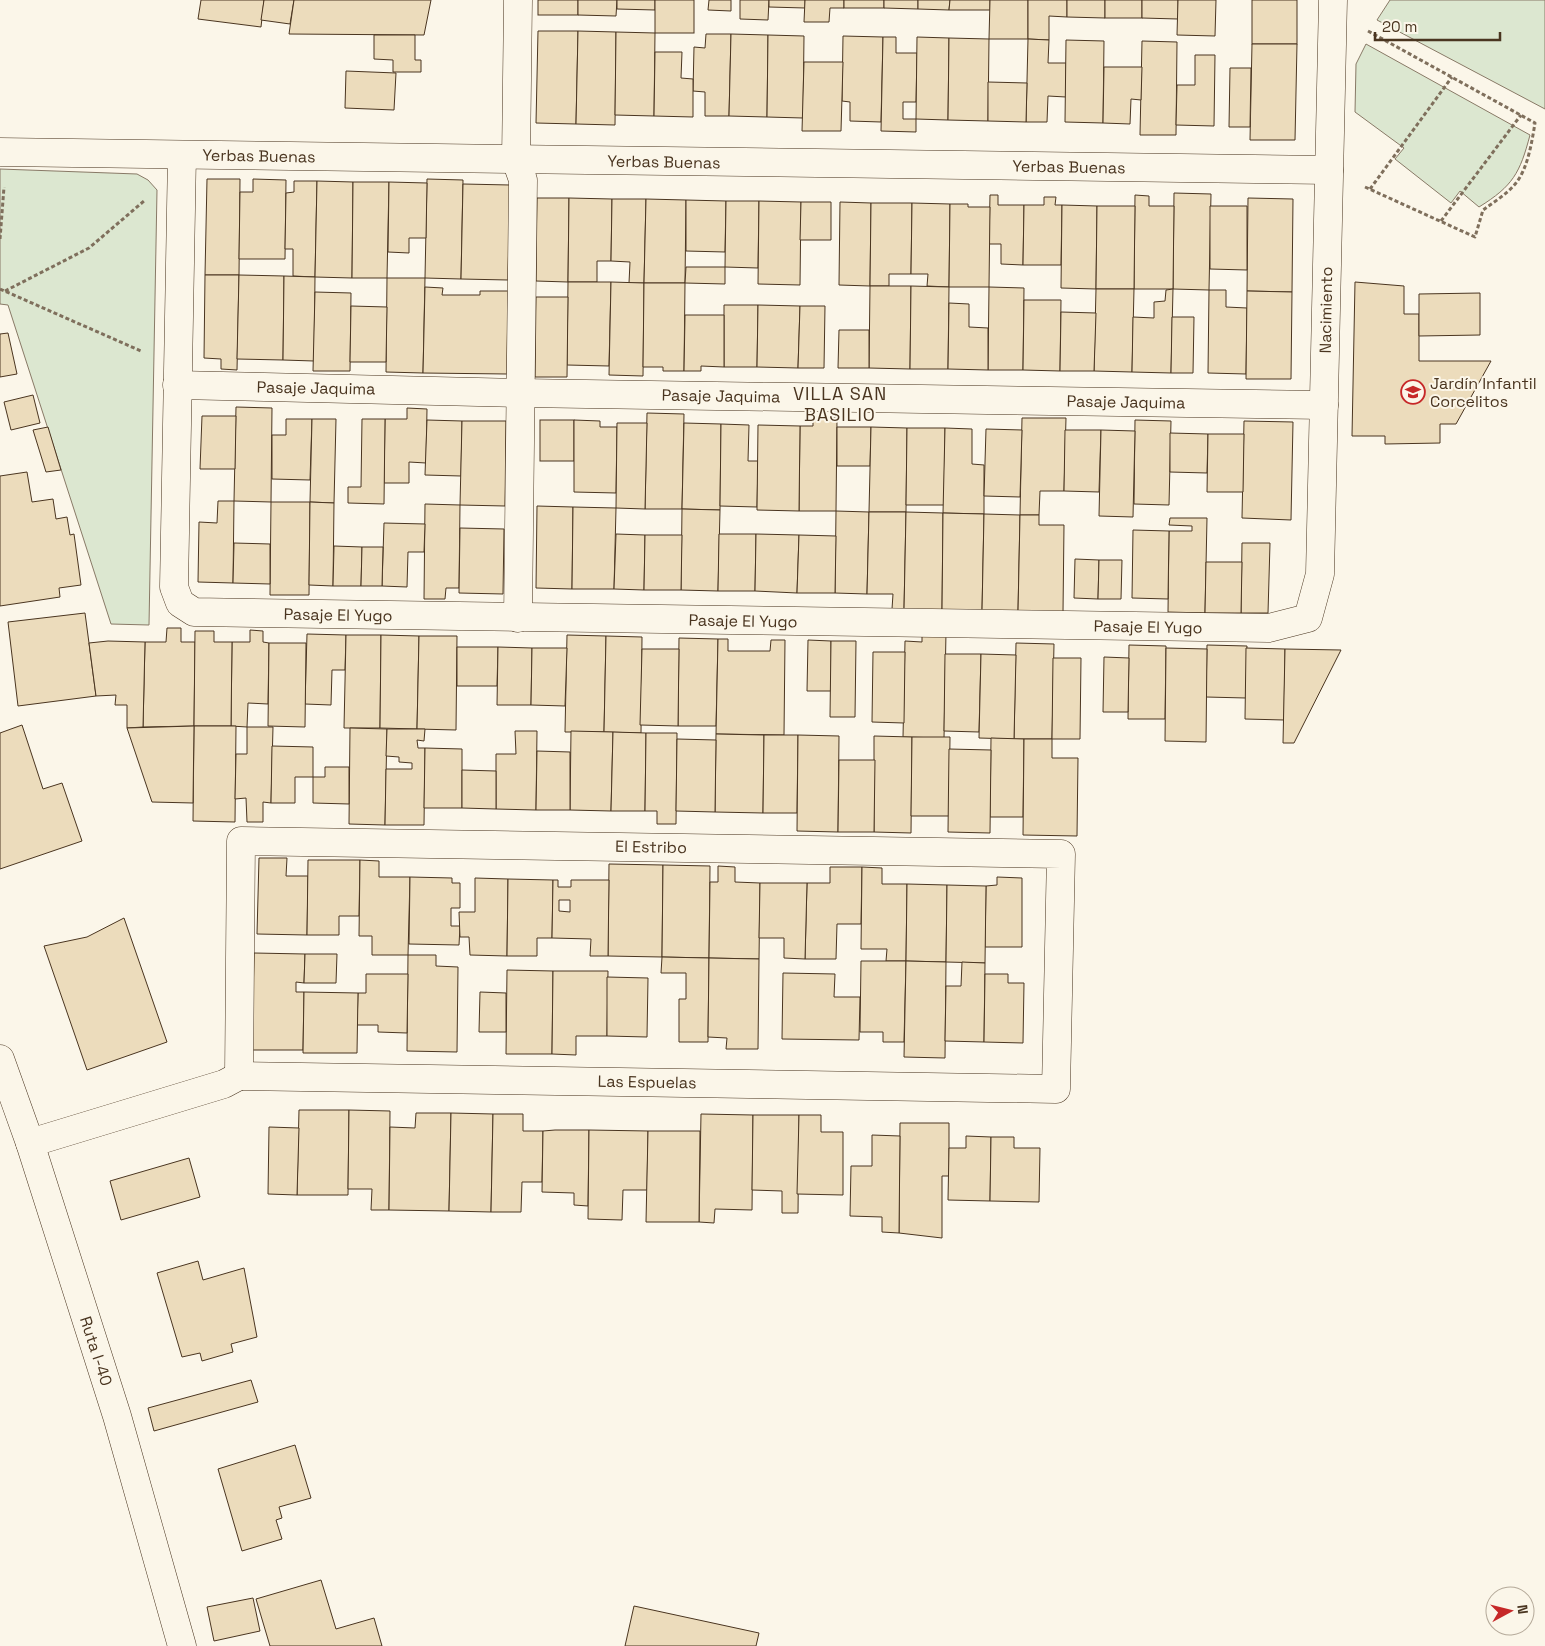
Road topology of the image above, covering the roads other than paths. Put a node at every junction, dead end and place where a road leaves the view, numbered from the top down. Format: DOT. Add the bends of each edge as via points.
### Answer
graph roads {
  1 [pos="518,0"];
  2 [pos="1332,6"];
  3 [pos="1,152"];
  4 [pos="182,155"];
  5 [pos="516,160"];
  6 [pos="1329,170"];
  7 [pos="178,385"];
  8 [pos="521,393"];
  9 [pos="1324,405"];
  10 [pos="518,618"];
  11 [pos="1308,618"];
  12 [pos="0,1059"];
  13 [pos="238,1076"];
  14 [pos="1056,1089"];
  15 [pos="30,1143"];
  16 [pos="182,1646"];
  1 -- 5 [label="street"];
  2 -- 6 [label="street, Nacimiento"];
  3 -- 4 [label="street, Yerbas Buenas"];
  4 -- 5 [label="street, Yerbas Buenas"];
  4 -- 7 [label="street"];
  5 -- 6 [label="street, Yerbas Buenas"];
  5 -- 8 [label="street" via="523,180"];
  6 -- 9 [label="street, Nacimiento"];
  7 -- 8 [label="street, Pasaje Jaquima"];
  7 -- 10 [label="street, Pasaje El Yugo" via="174,587 180,603 194,612"];
  8 -- 9 [label="street, Pasaje Jaquima"];
  8 -- 10 [label="street"];
  9 -- 11 [label="street, Nacimiento" via="1320,574"];
  10 -- 11 [label="street, Pasaje El Yugo" via="1269,628"];
  12 -- 15 [label="street, Ruta I-40"];
  13 -- 14 [label="street, Las Espuelas"];
  13 -- 14 [label="street, El Estribo" via="241,841 1061,854"];
  13 -- 15 [label="street" via="224,1084"];
  15 -- 16 [label="street, Ruta I-40" via="117,1416"];
}
